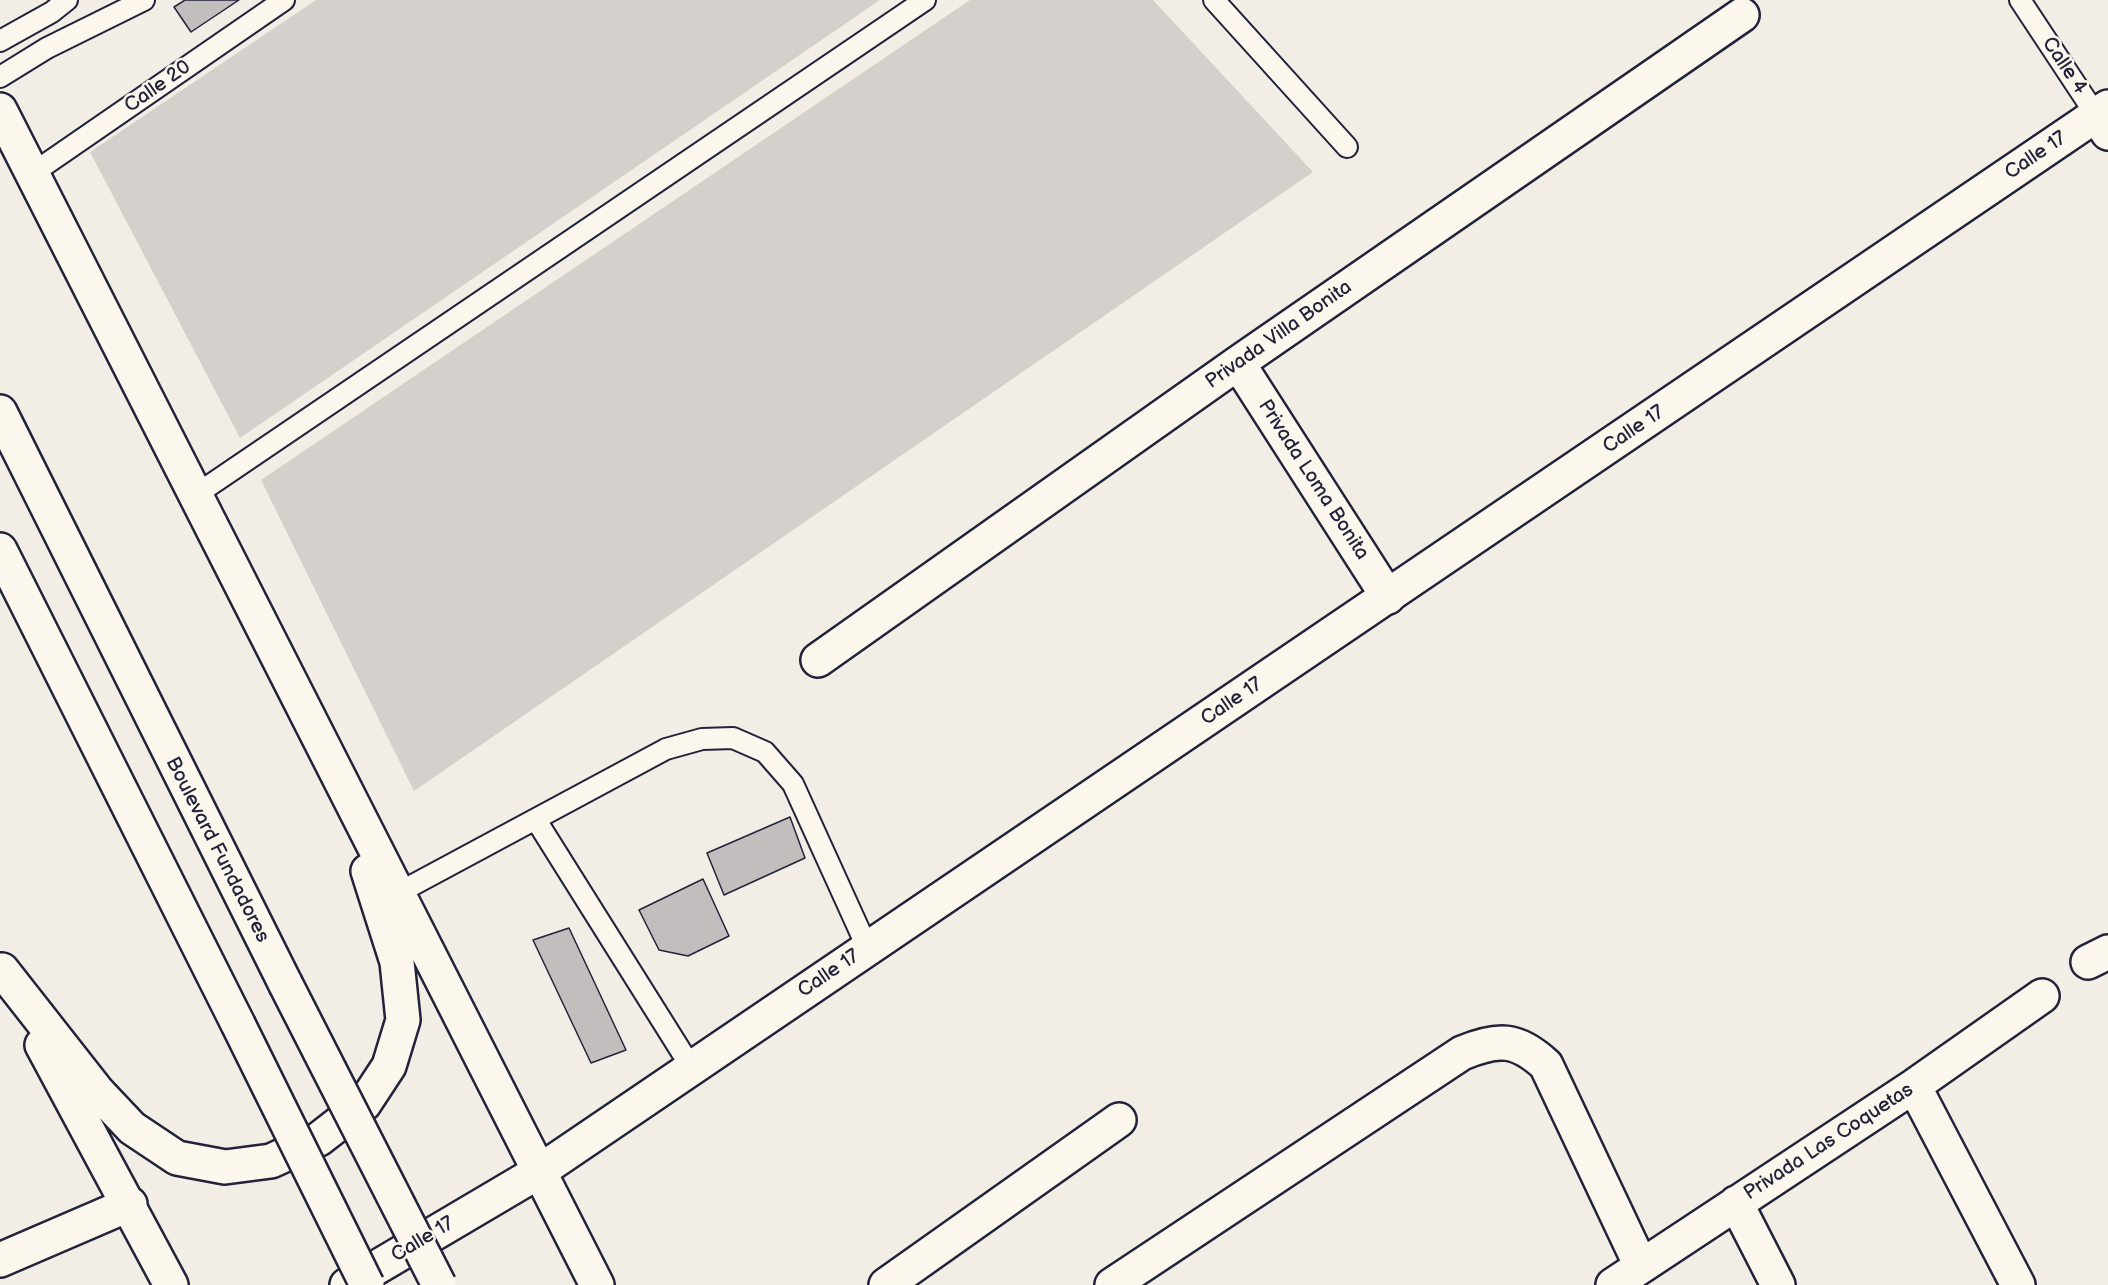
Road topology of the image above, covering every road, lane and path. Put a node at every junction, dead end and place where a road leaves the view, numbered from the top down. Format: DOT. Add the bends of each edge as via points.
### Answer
graph roads {
  1 [pos="67,0"];
  2 [pos="144,0"];
  3 [pos="284,0"];
  4 [pos="925,0"];
  5 [pos="1214,0"];
  6 [pos="2020,0"];
  7 [pos="1742,15"];
  8 [pos="0,41"];
  9 [pos="0,77"];
  10 [pos="0,110"];
  11 [pos="2104,118"];
  12 [pos="1347,147"];
  13 [pos="33,173"];
  14 [pos="1238,363"];
  15 [pos="0,412"];
  16 [pos="194,496"];
  17 [pos="0,550"];
  18 [pos="1388,597"];
  19 [pos="818,660"];
  20 [pos="326,753"];
  21 [pos="536,820"];
  22 [pos="398,893"];
  23 [pos="867,947"];
  24 [pos="1,968"];
  25 [pos="2042,996"];
  26 [pos="691,1067"];
  27 [pos="1914,1086"];
  28 [pos="1119,1120"];
  29 [pos="540,1171"];
  30 [pos="1736,1203"];
  31 [pos="130,1204"];
  32 [pos="0,1260"];
  33 [pos="1641,1266"];
  34 [pos="171,1285"];
  35 [pos="348,1285"];
  36 [pos="366,1285"];
  37 [pos="439,1285"];
  38 [pos="597,1285"];
  39 [pos="886,1285"];
  40 [pos="1112,1285"];
  41 [pos="1613,1285"];
  42 [pos="1778,1285"];
  43 [pos="2018,1285"];
  1 -- 8 [label="lane"];
  2 -- 9 [label="lane" via="47,48"];
  3 -- 13 [label="lane, Calle 20"];
  4 -- 16 [label="lane"];
  5 -- 12 [label="lane"];
  6 -- 11 [label="lane, Calle 4"];
  7 -- 14 [label="main road, Privada Villa Bonita"];
  10 -- 13 [label="main road"];
  11 -- 18 [label="main road, Calle 17"];
  13 -- 16 [label="main road"];
  14 -- 18 [label="main road, Privada Loma Bonita"];
  14 -- 19 [label="main road, Privada Villa Bonita"];
  15 -- 37 [label="main road, Boulevard Fundadores, bridge"];
  16 -- 20 [label="main road"];
  17 -- 36 [label="main road, bridge"];
  18 -- 23 [label="main road, Calle 17"];
  20 -- 22 [label="main road"];
  20 -- 24 [label="main road" via="397,962 403,1020 389,1066 364,1104 319,1139 271,1161 225,1167 177,1158 132,1128 97,1091"];
  21 -- 22 [label="lane"];
  21 -- 23 [label="lane" via="666,749 702,739 733,738 765,752 793,784"];
  21 -- 26 [label="lane"];
  22 -- 29 [label="main road"];
  23 -- 26 [label="main road, Calle 17"];
  24 -- 31 [label="main road"];
  25 -- 27 [label="main road, Privada Las Coquetas"];
  26 -- 29 [label="main road, Calle 17"];
  27 -- 30 [label="main road, Privada Las Coquetas"];
  27 -- 43 [label="main road"];
  28 -- 39 [label="main road"];
  29 -- 35 [label="main road, Calle 17"];
  29 -- 38 [label="main road"];
  30 -- 33 [label="main road, Privada Las Coquetas"];
  30 -- 42 [label="main road"];
  31 -- 32 [label="main road"];
  31 -- 34 [label="main road"];
  33 -- 40 [label="main road" via="1546,1065 1528,1049 1486,1043 1462,1053"];
  33 -- 41 [label="main road, Privada Las Coquetas"];
}
